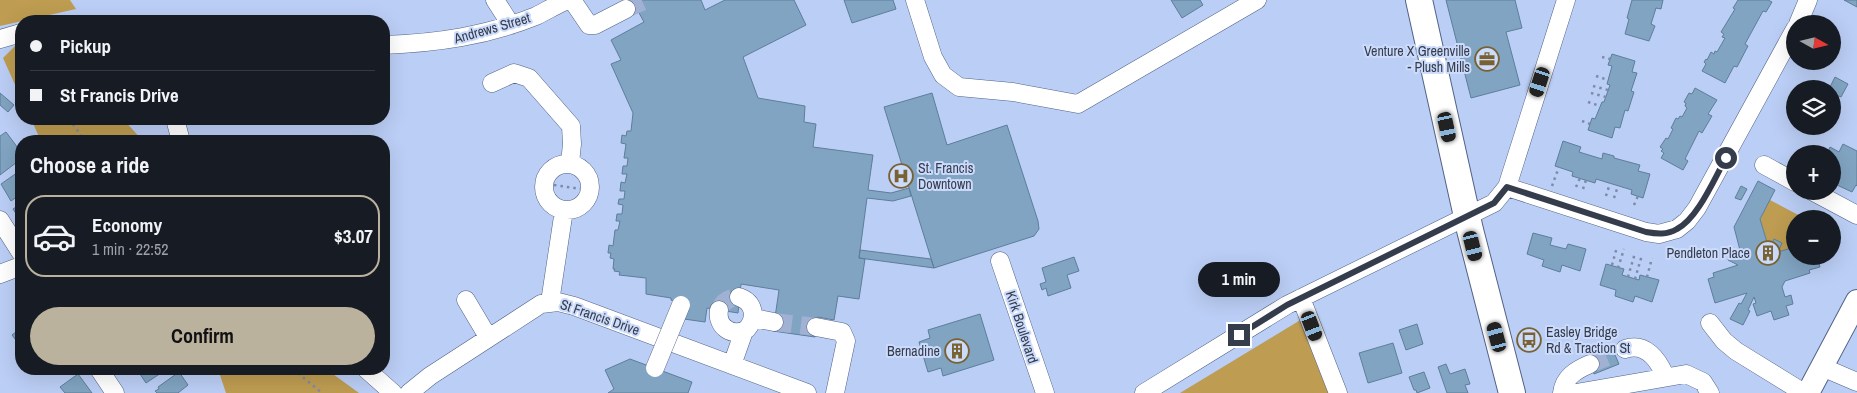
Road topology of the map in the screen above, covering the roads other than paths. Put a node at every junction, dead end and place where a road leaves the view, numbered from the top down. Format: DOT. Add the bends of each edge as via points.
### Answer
graph roads {
  1 [pos="495,0"];
  2 [pos="567,0"];
  3 [pos="572,0"];
  4 [pos="915,0"];
  5 [pos="1258,0"];
  6 [pos="1419,0"];
  7 [pos="1566,0"];
  8 [pos="1808,0"];
  9 [pos="626,9"];
  10 [pos="1802,15"];
  11 [pos="511,25"];
  12 [pos="15,35"];
  13 [pos="0,39"];
  14 [pos="390,45"];
  15 [pos="1786,46"];
  16 [pos="492,83"];
  17 [pos="570,163"];
  18 [pos="1764,165"];
  19 [pos="1786,177"];
  20 [pos="1507,187"];
  21 [pos="1828,200"];
  22 [pos="564,210"];
  23 [pos="1467,215"];
  24 [pos="1857,216"];
  25 [pos="0,220"];
  26 [pos="15,244"];
  27 [pos="1000,261"];
  28 [pos="15,268"];
  29 [pos="0,274"];
  30 [pos="739,298"];
  31 [pos="1301,298"];
  32 [pos="466,300"];
  33 [pos="550,302"];
  34 [pos="681,305"];
  35 [pos="719,310"];
  36 [pos="1854,315"];
  37 [pos="774,322"];
  38 [pos="1710,324"];
  39 [pos="748,325"];
  40 [pos="816,327"];
  41 [pos="488,337"];
  42 [pos="1620,352"];
  43 [pos="1590,364"];
  44 [pos="732,365"];
  45 [pos="1822,367"];
  46 [pos="655,368"];
  47 [pos="103,375"];
  48 [pos="373,375"];
  49 [pos="1665,376"];
  50 [pos="1857,382"];
  51 [pos="1597,392"];
  52 [pos="115,393"];
  53 [pos="393,393"];
  54 [pos="409,393"];
  55 [pos="807,393"];
  56 [pos="835,393"];
  57 [pos="1045,393"];
  58 [pos="1144,393"];
  59 [pos="1338,393"];
  60 [pos="1512,393"];
  61 [pos="1562,393"];
  62 [pos="1576,393"];
  63 [pos="1710,393"];
  64 [pos="1804,393"];
  65 [pos="1808,393"];
  1 -- 11 [label="street"];
  2 -- 11 [label="street, Andrews Street"];
  3 -- 9 [label="street" via="589,25"];
  4 -- 5 [label="street" via="933,58 943,75 959,87 1013,92 1078,104"];
  6 -- 23 [label="highway"];
  7 -- 20 [label="street"];
  8 -- 10 [label="street"];
  11 -- 14 [label="street, Andrews Street" via="450,40"];
  12 -- 13 [label="street"];
  15 -- 20 [label="street" via="1707,192 1687,222 1677,229 1658,234 1646,232"];
  16 -- 17 [label="street" via="514,73 529,78 571,126"];
  17 -- 22 [label="street" via="584,171 590,190 579,206"];
  17 -- 22 [label="street" via="556,166 544,183 548,200"];
  18 -- 19 [label="street"];
  20 -- 23 [label="street" via="1494,203"];
  21 -- 24 [label="street"];
  22 -- 33 [label="street"];
  23 -- 31 [label="street"];
  23 -- 60 [label="highway"];
  25 -- 26 [label="street"];
  27 -- 57 [label="street, Kirk Boulevard"];
  28 -- 29 [label="street"];
  30 -- 39 [label="street" via="749,303 754,312"];
  31 -- 58 [label="street"];
  31 -- 59 [label="street"];
  32 -- 41 [label="street"];
  33 -- 41 [label="street, St Francis Drive"];
  33 -- 44 [label="street, St Francis Drive" via="574,306"];
  34 -- 46 [label="street, bridge"];
  35 -- 39 [label="street" via="718,318 725,329 736,333"];
  36 -- 45 [label="main road"];
  37 -- 39 [label="street"];
  38 -- 64 [label="street" via="1736,351"];
  39 -- 44 [label="street"];
  40 -- 56 [label="street" via="842,332 846,341"];
  41 -- 54 [label="street, St Francis Drive"];
  42 -- 49 [label="street" via="1632,347 1646,350 1661,366"];
  43 -- 61 [label="street" via="1570,375"];
  44 -- 55 [label="street, St Francis Drive"];
  45 -- 50 [label="street"];
  45 -- 65 [label="main road"];
  47 -- 52 [label="street"];
  48 -- 53 [label="street"];
  49 -- 51 [label="street"];
  49 -- 63 [label="street" via="1686,374 1703,382"];
  51 -- 62 [label="street"];
}
